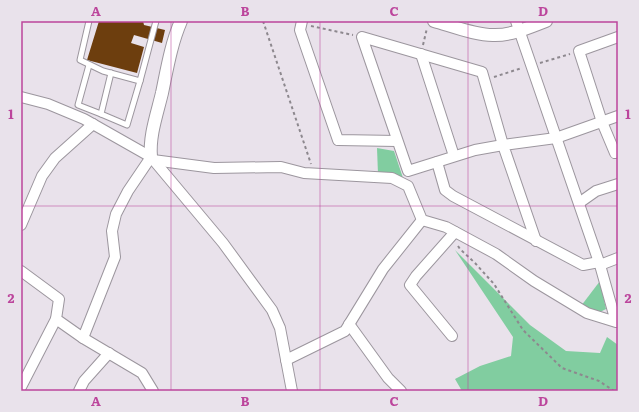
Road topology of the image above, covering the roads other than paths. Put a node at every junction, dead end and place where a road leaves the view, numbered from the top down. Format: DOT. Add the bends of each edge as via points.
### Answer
graph roads {
  1 [pos="89,21"];
  2 [pos="156,21"];
  3 [pos="181,21"];
  4 [pos="546,21"];
  5 [pos="302,23"];
  6 [pos="431,24"];
  7 [pos="518,26"];
  8 [pos="618,37"];
  9 [pos="421,54"];
  10 [pos="90,65"];
  11 [pos="112,73"];
  12 [pos="140,80"];
  13 [pos="21,97"];
  14 [pos="101,114"];
  15 [pos="618,116"];
  16 [pos="602,122"];
  17 [pos="93,124"];
  18 [pos="556,138"];
  19 [pos="397,140"];
  20 [pos="503,145"];
  21 [pos="618,152"];
  22 [pos="454,156"];
  23 [pos="152,159"];
  24 [pos="437,162"];
  25 [pos="618,184"];
  26 [pos="578,203"];
  27 [pos="422,220"];
  28 [pos="21,221"];
  29 [pos="454,233"];
  30 [pos="536,240"];
  31 [pos="618,258"];
  32 [pos="599,263"];
  33 [pos="21,271"];
  34 [pos="56,319"];
  35 [pos="617,322"];
  36 [pos="349,324"];
  37 [pos="452,336"];
  38 [pos="83,338"];
  39 [pos="109,353"];
  40 [pos="286,360"];
  41 [pos="21,387"];
  42 [pos="79,391"];
  43 [pos="153,391"];
  44 [pos="292,391"];
  45 [pos="401,391"];
  1 -- 10 [label="lane" via="80,60"];
  2 -- 12 [label="lane"];
  3 -- 23 [label="street" via="170,53 150,147"];
  4 -- 7 [label="street"];
  5 -- 19 [label="street" via="300,30 338,140"];
  6 -- 7 [label="street" via="494,35"];
  7 -- 18 [label="street"];
  8 -- 16 [label="street" via="579,51"];
  9 -- 19 [label="street" via="362,37"];
  9 -- 20 [label="street" via="482,72"];
  9 -- 22 [label="street"];
  10 -- 11 [label="lane"];
  10 -- 14 [label="lane" via="78,105"];
  11 -- 12 [label="lane"];
  11 -- 14 [label="lane"];
  12 -- 14 [label="lane" via="127,125"];
  13 -- 17 [label="street" via="48,104"];
  15 -- 16 [label="street"];
  16 -- 18 [label="street"];
  16 -- 21 [label="street" via="615,153"];
  17 -- 23 [label="street"];
  17 -- 28 [label="street" via="55,158 42,176"];
  18 -- 20 [label="street"];
  18 -- 26 [label="street"];
  19 -- 24 [label="street" via="408,171"];
  20 -- 22 [label="street"];
  20 -- 30 [label="street"];
  22 -- 24 [label="street"];
  23 -- 27 [label="street" via="214,168 281,167 304,173 392,178 408,186"];
  23 -- 38 [label="street" via="128,191 116,214 112,231 115,257"];
  23 -- 40 [label="street" via="223,243 272,310 280,328"];
  24 -- 30 [label="street" via="445,190"];
  25 -- 26 [label="street" via="596,191"];
  26 -- 32 [label="street"];
  27 -- 29 [label="street" via="446,227"];
  27 -- 36 [label="street" via="383,269"];
  29 -- 35 [label="street" via="496,254 587,313"];
  29 -- 37 [label="street" via="410,285"];
  30 -- 32 [label="street" via="583,266"];
  31 -- 32 [label="street"];
  32 -- 35 [label="street"];
  33 -- 34 [label="street" via="60,299"];
  34 -- 38 [label="street"];
  34 -- 41 [label="street"];
  36 -- 40 [label="street" via="345,331"];
  36 -- 45 [label="street" via="388,378"];
  38 -- 39 [label="street"];
  39 -- 42 [label="street" via="84,381"];
  39 -- 43 [label="street" via="142,374"];
  40 -- 44 [label="street"];
}
